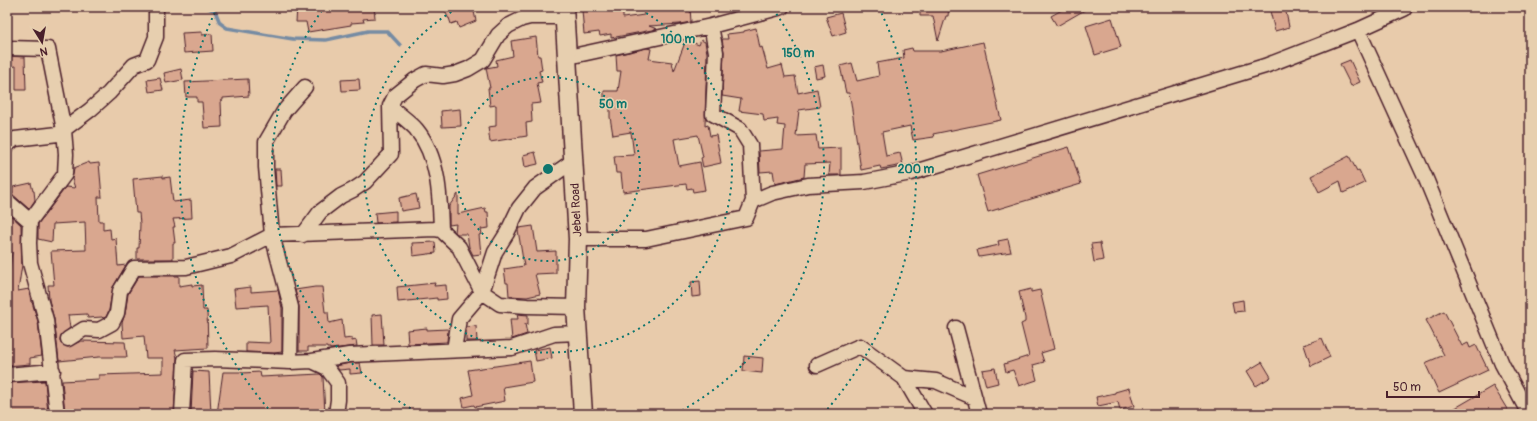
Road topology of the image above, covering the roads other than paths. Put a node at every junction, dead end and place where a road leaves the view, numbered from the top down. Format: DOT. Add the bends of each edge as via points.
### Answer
graph roads {
  1 [pos="156,7"];
  2 [pos="782,7"];
  3 [pos="1404,7"];
  4 [pos="565,12"];
  5 [pos="742,12"];
  6 [pos="710,26"];
  7 [pos="1358,30"];
  8 [pos="7,48"];
  9 [pos="568,57"];
  10 [pos="305,87"];
  11 [pos="390,106"];
  12 [pos="64,130"];
  13 [pos="7,145"];
  14 [pos="573,161"];
  15 [pos="7,201"];
  16 [pos="753,201"];
  17 [pos="30,221"];
  18 [pos="441,230"];
  19 [pos="272,235"];
  20 [pos="303,235"];
  21 [pos="578,239"];
  22 [pos="482,292"];
  23 [pos="576,307"];
  24 [pos="956,328"];
  25 [pos="578,333"];
  26 [pos="68,339"];
  27 [pos="454,350"];
  28 [pos="312,361"];
  29 [pos="290,362"];
  30 [pos="817,365"];
  31 [pos="53,371"];
  32 [pos="7,375"];
  33 [pos="904,378"];
  34 [pos="975,398"];
  35 [pos="57,414"];
  36 [pos="182,414"];
  37 [pos="336,414"];
  38 [pos="583,414"];
  39 [pos="925,414"];
  40 [pos="979,414"];
  41 [pos="1529,414"];
  1 -- 12 [label="street" via="156,37 147,60 134,65 109,93"];
  2 -- 5 [label="street"];
  3 -- 7 [label="street"];
  4 -- 9 [label="main road, Jebel Road"];
  4 -- 11 [label="street" via="530,17 508,26 498,35 483,60 455,74 422,75 395,96"];
  5 -- 6 [label="street"];
  6 -- 9 [label="street"];
  6 -- 16 [label="street" via="716,52 713,114 740,129 750,145"];
  7 -- 16 [label="street" via="1265,66 911,173 864,182 808,185 772,193"];
  7 -- 41 [label="street" via="1426,179 1483,322"];
  8 -- 12 [label="street" via="48,48"];
  9 -- 14 [label="main road, Jebel Road"];
  10 -- 19 [label="street" via="284,111 266,142"];
  11 -- 18 [label="street" via="415,128 437,173"];
  11 -- 20 [label="street" via="391,154 365,182 320,212"];
  12 -- 13 [label="street" via="58,134 15,139"];
  12 -- 17 [label="street" via="66,174"];
  14 -- 21 [label="main road, Jebel Road"];
  14 -- 22 [label="street" via="535,188 519,208 495,252"];
  15 -- 17 [label="street"];
  16 -- 21 [label="street" via="746,218 696,229 646,239"];
  17 -- 31 [label="street" via="30,263 46,320"];
  18 -- 20 [label="street"];
  18 -- 22 [label="street" via="459,247"];
  19 -- 20 [label="street"];
  19 -- 26 [label="street" via="231,256 186,267 134,268 120,291 117,313 112,323 99,330 84,329"];
  19 -- 29 [label="street" via="291,307"];
  21 -- 23 [label="main road, Jebel Road"];
  22 -- 23 [label="street" via="500,304"];
  22 -- 27 [label="street" via="459,319"];
  23 -- 25 [label="main road, Jebel Road"];
  24 -- 34 [label="street"];
  25 -- 27 [label="street" via="554,334 512,348"];
  25 -- 38 [label="main road, Jebel Road"];
  27 -- 28 [label="street" via="349,355"];
  28 -- 29 [label="street"];
  28 -- 37 [label="street" via="327,368 338,383"];
  29 -- 36 [label="street" via="185,360"];
  30 -- 33 [label="street" via="860,346"];
  31 -- 32 [label="street"];
  31 -- 35 [label="street"];
  33 -- 34 [label="street" via="936,381"];
  33 -- 39 [label="street"];
  34 -- 40 [label="street"];
}
